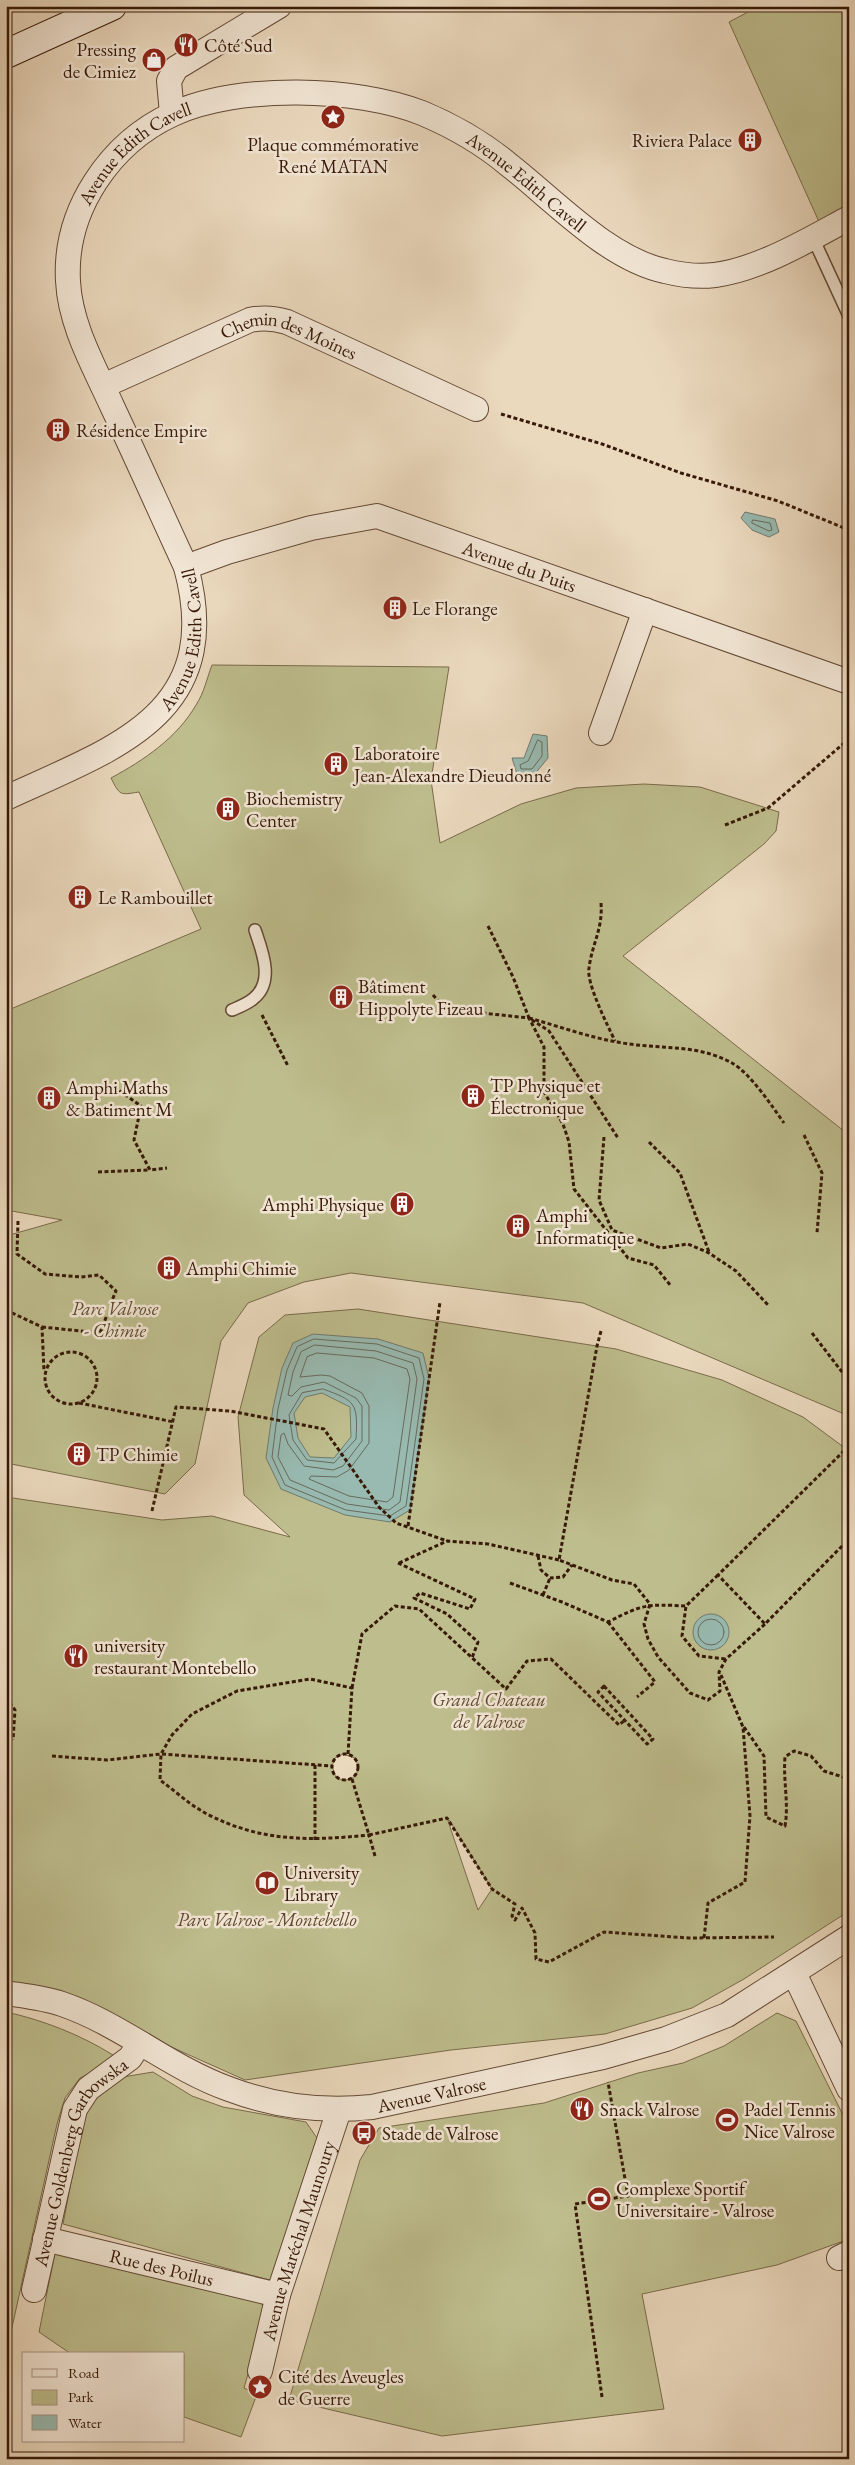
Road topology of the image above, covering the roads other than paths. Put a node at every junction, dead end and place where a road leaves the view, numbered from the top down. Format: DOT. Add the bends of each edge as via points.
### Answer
graph roads {
  1 [pos="112,6"];
  2 [pos="279,6"];
  3 [pos="6,54"];
  4 [pos="172,114"];
  5 [pos="849,218"];
  6 [pos="813,238"];
  7 [pos="849,316"];
  8 [pos="103,386"];
  9 [pos="476,409"];
  10 [pos="186,567"];
  11 [pos="646,610"];
  12 [pos="849,682"];
  13 [pos="601,733"];
  14 [pos="6,798"];
  15 [pos="255,930"];
  16 [pos="232,1010"];
  17 [pos="849,1937"];
  18 [pos="794,1973"];
  19 [pos="6,1994"];
  20 [pos="140,2043"];
  21 [pos="849,2089"];
  22 [pos="339,2110"];
  23 [pos="45,2239"];
  24 [pos="34,2290"];
  25 [pos="278,2295"];
  26 [pos="260,2371"];
  1 -- 3 [label="main road"];
  2 -- 4 [label="street" via="176,68 169,81"];
  4 -- 6 [label="street, Avenue Edith Cavell" via="225,99 278,93 348,96 404,107 444,123 486,148 590,231 647,267 665,271 716,275 742,268"];
  4 -- 8 [label="street, Avenue Edith Cavell" via="129,143 106,166 83,203 76,222 69,260 69,293 80,335"];
  5 -- 6 [label="street, Avenue Edith Cavell"];
  6 -- 7 [label="lane"];
  8 -- 9 [label="street, Chemin des Moines" via="260,317 287,322"];
  8 -- 10 [label="street, Avenue Edith Cavell"];
  10 -- 11 [label="street, Avenue du Puits" via="311,528 377,516"];
  10 -- 14 [label="street, Avenue Edith Cavell" via="194,611 192,652 180,682 164,708 141,730 116,747"];
  11 -- 12 [label="street, Avenue du Puits"];
  11 -- 13 [label="street"];
  15 -- 16 [label="lane" via="266,967 260,990 254,999"];
  17 -- 18 [label="street, Avenue Valrose"];
  18 -- 21 [label="street"];
  18 -- 22 [label="street, Avenue Valrose" via="728,2015 603,2057 372,2107"];
  19 -- 20 [label="street, Avenue Valrose" via="42,1998 64,2005"];
  20 -- 22 [label="street, Avenue Valrose" via="229,2089 290,2104"];
  20 -- 23 [label="street, Avenue Goldenberg Garbowska" via="130,2058 88,2089 75,2109"];
  22 -- 25 [label="street, Avenue Maréchal Maunoury"];
  23 -- 24 [label="street, Avenue Goldenberg Garbowska"];
  23 -- 25 [label="street, Rue des Poilus"];
  25 -- 26 [label="street, Avenue Maréchal Maunoury"];
}
